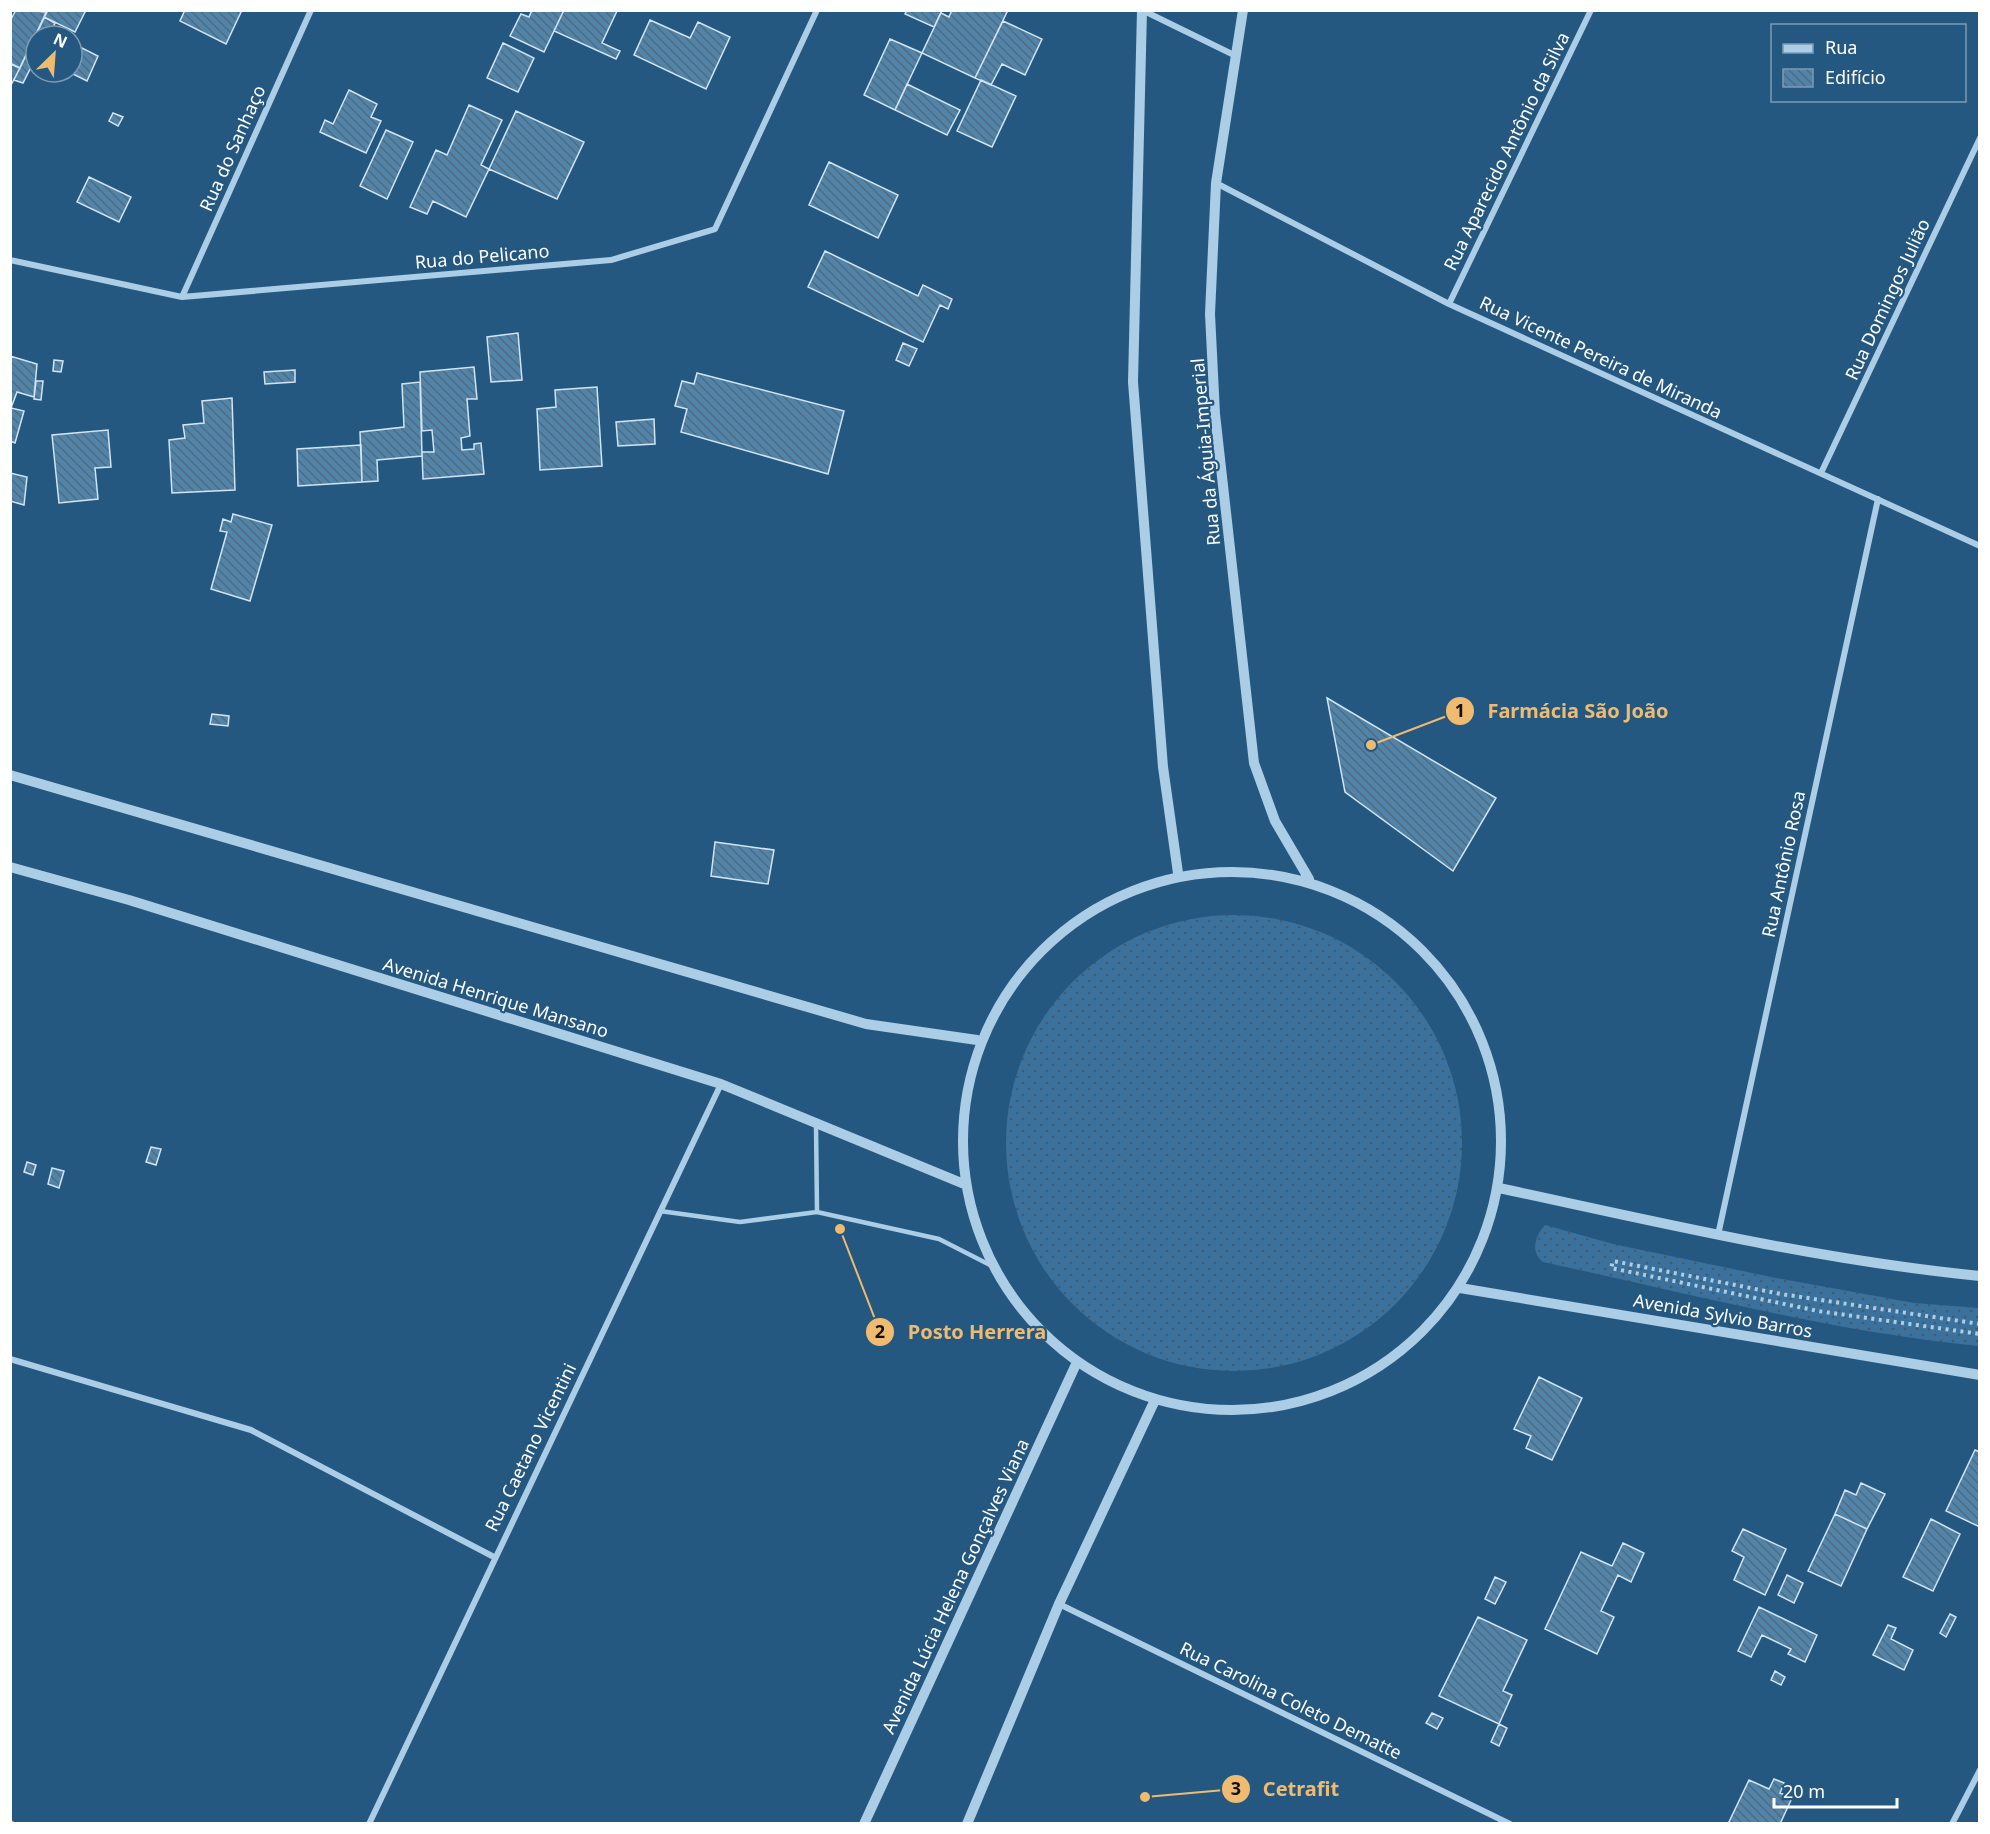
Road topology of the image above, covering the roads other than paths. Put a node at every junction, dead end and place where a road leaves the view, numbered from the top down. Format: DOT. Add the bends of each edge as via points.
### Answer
graph roads {
  1 [pos="310,10"];
  2 [pos="817,10"];
  3 [pos="1142,10"];
  4 [pos="1243,10"];
  5 [pos="1591,10"];
  6 [pos="1234,55"];
  7 [pos="1980,138"];
  8 [pos="1216,183"];
  9 [pos="10,261"];
  10 [pos="182,297"];
  11 [pos="1449,304"];
  12 [pos="1821,473"];
  13 [pos="1878,499"];
  14 [pos="1980,546"];
  15 [pos="10,775"];
  16 [pos="10,867"];
  17 [pos="1178,873"];
  18 [pos="1309,879"];
  19 [pos="977,1040"];
  20 [pos="721,1084"];
  21 [pos="816,1124"];
  22 [pos="964,1184"];
  23 [pos="1499,1188"];
  24 [pos="660,1211"];
  25 [pos="817,1212"];
  26 [pos="1718,1235"];
  27 [pos="994,1267"];
  28 [pos="1980,1276"];
  29 [pos="1460,1288"];
  30 [pos="10,1359"];
  31 [pos="1077,1362"];
  32 [pos="1980,1375"];
  33 [pos="1155,1400"];
  34 [pos="494,1557"];
  35 [pos="1059,1604"];
  36 [pos="1980,1770"];
  37 [pos="369,1824"];
  38 [pos="864,1824"];
  39 [pos="967,1824"];
  40 [pos="1510,1824"];
  41 [pos="1952,1824"];
  1 -- 10 [label="street, Rua do Sanhaço"];
  2 -- 10 [label="street, Rua do Pelicano" via="715,229 611,260"];
  3 -- 6 [label="street"];
  3 -- 17 [label="street" via="1133,382 1163,767"];
  4 -- 6 [label="street, Rua da Águia-Imperial"];
  5 -- 11 [label="street, Rua Aparecido Antônio da Silva"];
  6 -- 8 [label="street, Rua da Águia-Imperial"];
  7 -- 12 [label="street, Rua Domingos Julião"];
  8 -- 11 [label="street, Rua Vicente Pereira de Miranda"];
  8 -- 18 [label="street, Rua da Águia-Imperial" via="1209,314 1215,414 1254,763 1275,821"];
  9 -- 10 [label="street, Rua do Pelicano"];
  11 -- 12 [label="street, Rua Vicente Pereira de Miranda"];
  12 -- 13 [label="street, Rua Vicente Pereira de Miranda"];
  13 -- 14 [label="street, Rua Vicente Pereira de Miranda"];
  13 -- 26 [label="street, Rua Antônio Rosa"];
  15 -- 19 [label="street" via="866,1024"];
  16 -- 20 [label="street, Avenida Henrique Mansano" via="141,903"];
  17 -- 18 [label="street" via="1231,870"];
  17 -- 19 [label="street" via="1133,890 1083,918 1009,994"];
  18 -- 23 [label="street" via="1381,915 1440,968 1480,1034 1501,1110"];
  19 -- 22 [label="street" via="961,1117"];
  20 -- 21 [label="street, Avenida Henrique Mansano"];
  20 -- 24 [label="street, Rua Caetano Vicentini"];
  21 -- 22 [label="street, Avenida Henrique Mansano"];
  21 -- 25 [label="lane"];
  22 -- 27 [label="street" via="985,1253"];
  23 -- 26 [label="street"];
  23 -- 29 [label="street" via="1475,1260"];
  24 -- 25 [label="lane" via="740,1221"];
  24 -- 34 [label="street, Rua Caetano Vicentini"];
  25 -- 27 [label="lane" via="939,1239"];
  26 -- 28 [label="street"];
  27 -- 31 [label="street" via="1023,1314"];
  29 -- 32 [label="street, Avenida Sylvio Barros"];
  29 -- 33 [label="street" via="1424,1334 1374,1372 1305,1401 1230,1411"];
  30 -- 34 [label="street" via="251,1430"];
  31 -- 33 [label="street"];
  31 -- 38 [label="street, Avenida Lúcia Helena Gonçalves Viana"];
  33 -- 35 [label="street"];
  34 -- 37 [label="street, Rua Caetano Vicentini"];
  35 -- 39 [label="street"];
  35 -- 40 [label="street, Rua Carolina Coleto Dematte"];
  36 -- 41 [label="street"];
}
